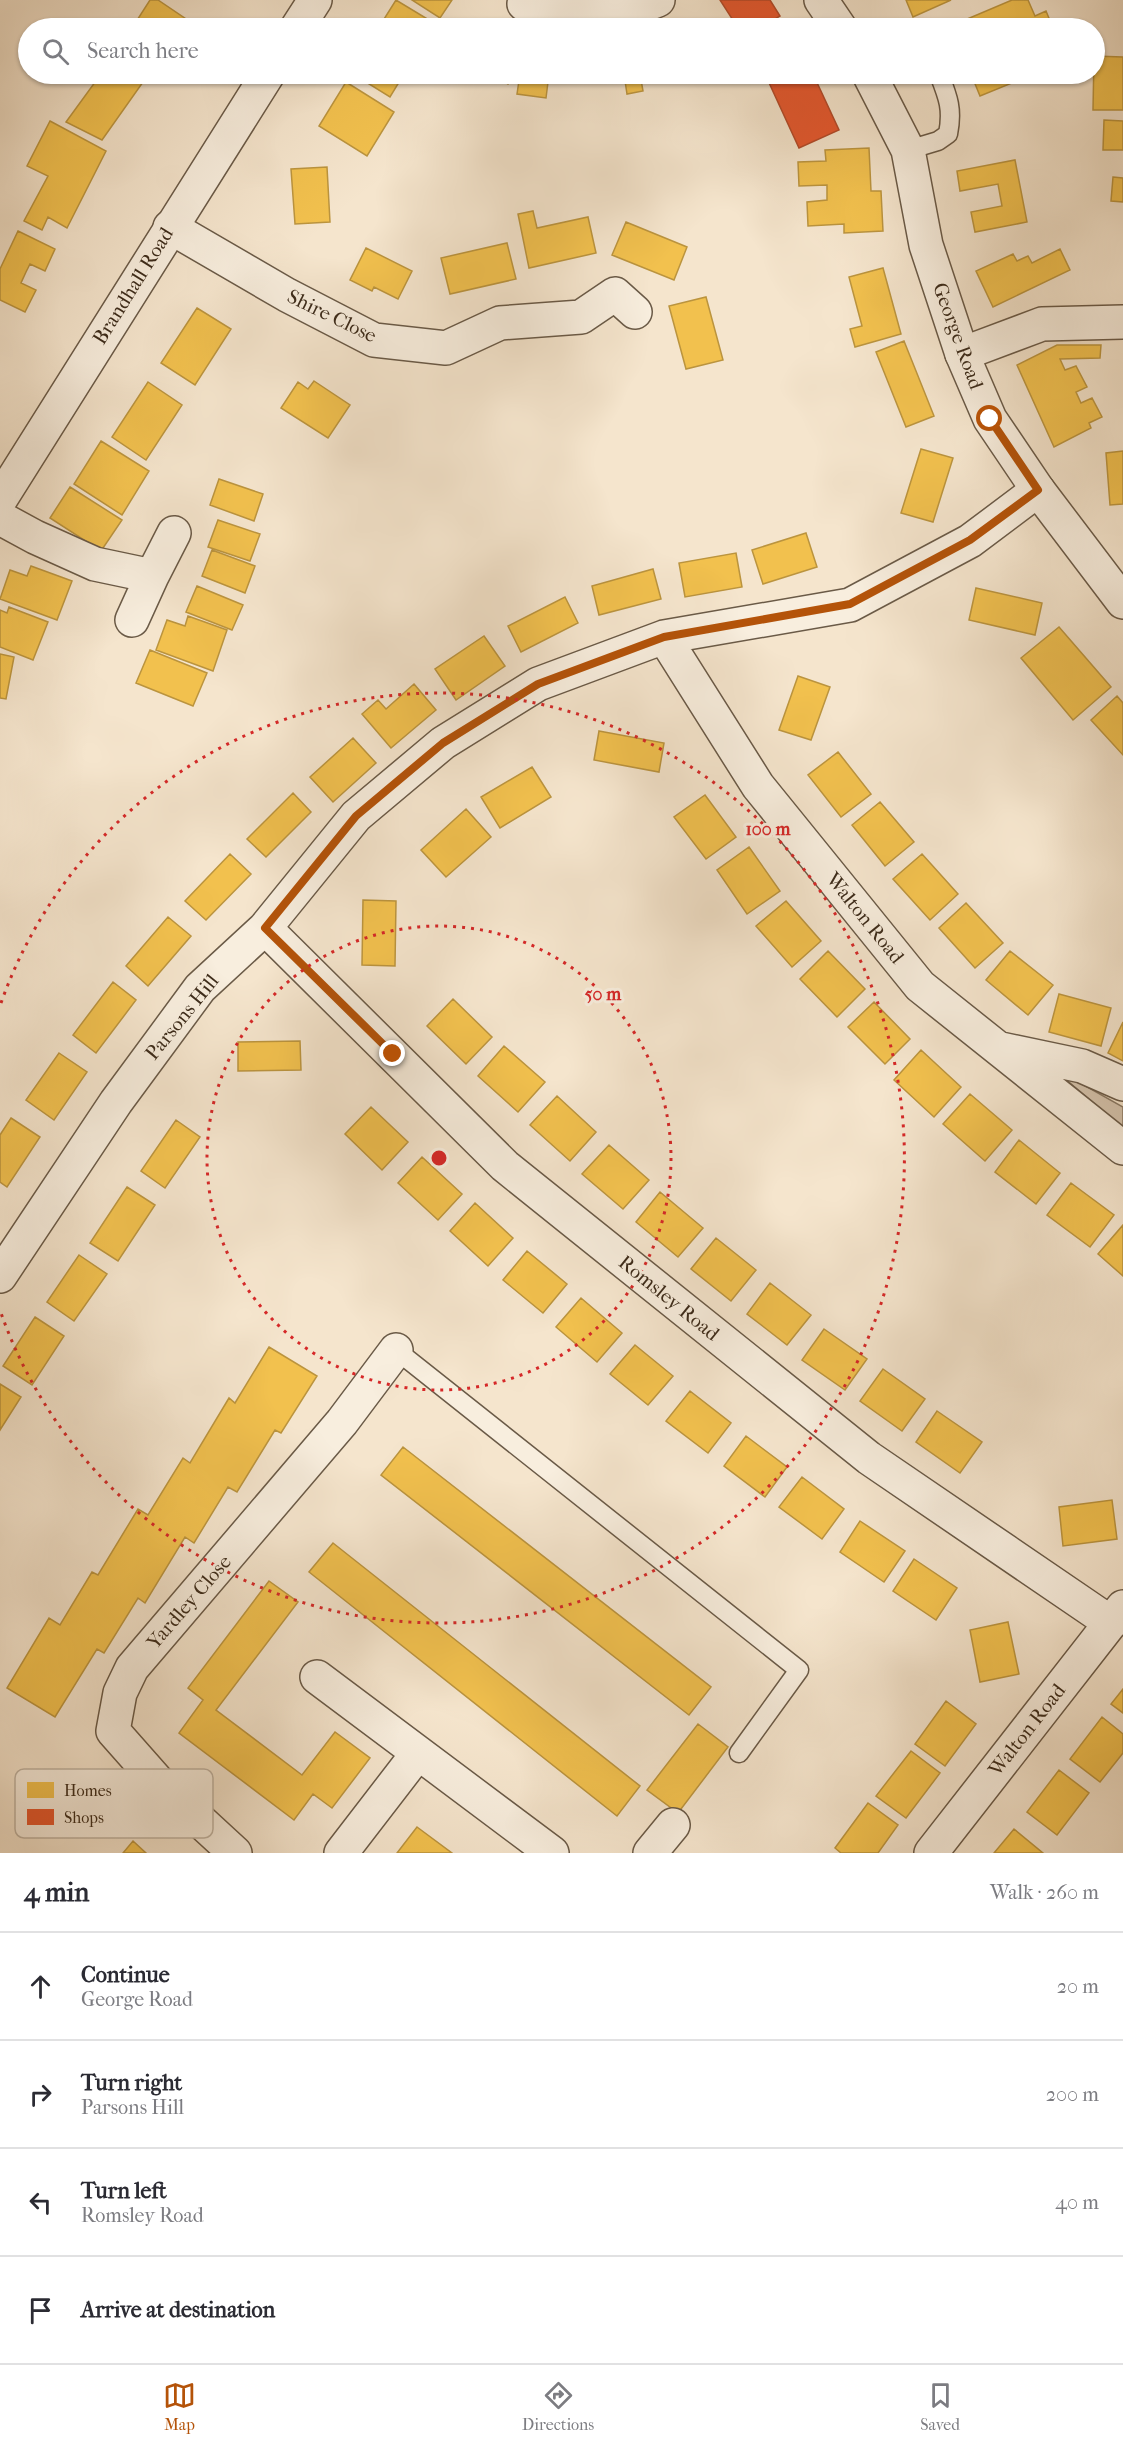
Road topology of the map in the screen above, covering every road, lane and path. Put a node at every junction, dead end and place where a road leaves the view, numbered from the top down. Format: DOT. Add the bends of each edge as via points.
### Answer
graph roads {
  1 [pos="315,0"];
  2 [pos="658,0"];
  3 [pos="821,0"];
  4 [pos="537,13"];
  5 [pos="303,18"];
  6 [pos="833,18"];
  7 [pos="262,84"];
  8 [pos="874,84"];
  9 [pos="943,84"];
  10 [pos="908,150"];
  11 [pos="170,227"];
  12 [pos="635,312"];
  13 [pos="1123,322"];
  14 [pos="962,354"];
  15 [pos="1038,490"];
  16 [pos="0,500"];
  17 [pos="0,518"];
  18 [pos="174,533"];
  19 [pos="152,576"];
  20 [pos="1123,602"];
  21 [pos="132,620"];
  22 [pos="664,637"];
  23 [pos="265,928"];
  24 [pos="999,1049"];
  25 [pos="1123,1084"];
  26 [pos="1123,1148"];
  27 [pos="0,1276"];
  28 [pos="396,1350"];
  29 [pos="1117,1615"];
  30 [pos="317,1677"];
  31 [pos="739,1753"];
  32 [pos="418,1754"];
  33 [pos="147,1769"];
  34 [pos="674,1825"];
  35 [pos="213,1833"];
  36 [pos="235,1853"];
  37 [pos="341,1853"];
  38 [pos="552,1853"];
  39 [pos="650,1853"];
  40 [pos="931,1853"];
  1 -- 5 [label="street"];
  2 -- 4 [label="street" via="632,10"];
  3 -- 6 [label="street"];
  7 -- 11 [label="street, Brandhall Road"];
  8 -- 10 [label="street, George Road"];
  9 -- 10 [label="lane" via="950,102 948,134"];
  10 -- 14 [label="street, George Road" via="926,245"];
  11 -- 12 [label="street, Shire Close" via="374,340 446,348 500,323 581,317 615,294"];
  11 -- 16 [label="street, Brandhall Road"];
  13 -- 14 [label="street" via="1042,324"];
  14 -- 15 [label="street, George Road" via="990,419"];
  15 -- 20 [label="street, George Road"];
  15 -- 22 [label="street, Parsons Hill" via="970,540 850,604"];
  17 -- 19 [label="street" via="95,564"];
  18 -- 19 [label="street"];
  19 -- 21 [label="street"];
  22 -- 23 [label="street, Parsons Hill" via="538,684 443,743 356,816"];
  22 -- 24 [label="street, Walton Road" via="758,786 920,986"];
  23 -- 27 [label="street, Parsons Hill" via="200,988 116,1102"];
  23 -- 29 [label="street, Romsley Road" via="505,1166 868,1458"];
  24 -- 25 [label="street" via="1082,1066"];
  24 -- 26 [label="street, Walton Road"];
  28 -- 31 [label="lane" via="800,1670"];
  28 -- 33 [label="street, Yardley Close" via="342,1422 132,1668 120,1692 113,1731"];
  29 -- 40 [label="street, Walton Road"];
  30 -- 32 [label="street"];
  32 -- 37 [label="street"];
  32 -- 38 [label="street"];
  34 -- 39 [label="street"];
  35 -- 36 [label="street, Yardley Close"];
}
